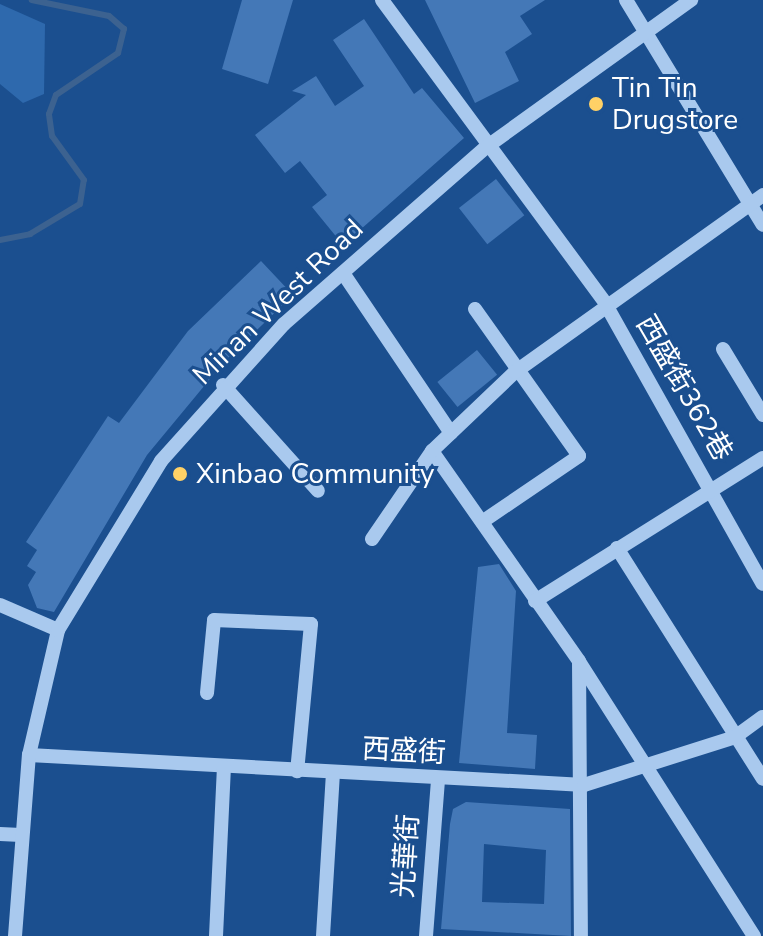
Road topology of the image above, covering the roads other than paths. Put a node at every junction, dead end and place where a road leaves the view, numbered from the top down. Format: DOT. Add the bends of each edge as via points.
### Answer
graph roads {
  1 [pos="382,0"];
  2 [pos="626,0"];
  3 [pos="691,0"];
  4 [pos="646,30"];
  5 [pos="485,148"];
  6 [pos="763,195"];
  7 [pos="750,204"];
  8 [pos="763,225"];
  9 [pos="343,273"];
  10 [pos="605,303"];
  11 [pos="475,309"];
  12 [pos="723,349"];
  13 [pos="515,372"];
  14 [pos="223,385"];
  15 [pos="763,415"];
  16 [pos="451,433"];
  17 [pos="432,451"];
  18 [pos="763,458"];
  19 [pos="712,490"];
  20 [pos="318,491"];
  21 [pos="482,522"];
  22 [pos="372,539"];
  23 [pos="617,548"];
  24 [pos="763,584"];
  25 [pos="535,601"];
  26 [pos="0,605"];
  27 [pos="58,630"];
  28 [pos="579,661"];
  29 [pos="207,693"];
  30 [pos="763,717"];
  31 [pos="735,737"];
  32 [pos="29,755"];
  33 [pos="224,767"];
  34 [pos="649,768"];
  35 [pos="297,771"];
  36 [pos="333,773"];
  37 [pos="763,779"];
  38 [pos="438,780"];
  39 [pos="584,785"];
  40 [pos="0,834"];
  41 [pos="21,835"];
  42 [pos="15,936"];
  43 [pos="216,936"];
  44 [pos="323,936"];
  45 [pos="426,936"];
  46 [pos="581,936"];
  47 [pos="754,936"];
  1 -- 5 [label="street, 西盛街362巷"];
  2 -- 4 [label="street"];
  3 -- 4 [label="street, Minan West Road"];
  4 -- 5 [label="street, Minan West Road"];
  4 -- 7 [label="street"];
  5 -- 9 [label="street, Minan West Road"];
  5 -- 10 [label="street, 西盛街362巷"];
  6 -- 7 [label="street"];
  7 -- 8 [label="street"];
  7 -- 10 [label="street"];
  9 -- 14 [label="street, Minan West Road"];
  9 -- 16 [label="street"];
  10 -- 13 [label="street"];
  10 -- 19 [label="street, 西盛街362巷"];
  11 -- 13 [label="street"];
  12 -- 15 [label="street"];
  13 -- 16 [label="street"];
  13 -- 21 [label="street" via="579,456"];
  14 -- 20 [label="street"];
  14 -- 27 [label="street, Minan West Road" via="161,461"];
  16 -- 17 [label="street"];
  17 -- 21 [label="street"];
  17 -- 22 [label="street"];
  18 -- 19 [label="street"];
  19 -- 23 [label="street"];
  19 -- 24 [label="street, 西盛街362巷"];
  21 -- 25 [label="street"];
  23 -- 25 [label="street"];
  23 -- 31 [label="street"];
  25 -- 28 [label="street"];
  26 -- 27 [label="street"];
  27 -- 32 [label="street, Minan West Road"];
  28 -- 34 [label="street"];
  28 -- 39 [label="street"];
  29 -- 35 [label="street" via="214,620 311,624"];
  30 -- 31 [label="street, 西盛街"];
  31 -- 34 [label="street, 西盛街"];
  31 -- 37 [label="street"];
  32 -- 33 [label="street, 西盛街"];
  32 -- 41 [label="street, Minan West Road"];
  33 -- 35 [label="street, 西盛街"];
  33 -- 43 [label="street"];
  34 -- 39 [label="street, 西盛街"];
  34 -- 47 [label="street"];
  35 -- 36 [label="street, 西盛街"];
  36 -- 38 [label="street, 西盛街"];
  36 -- 44 [label="street"];
  38 -- 39 [label="street, 西盛街"];
  38 -- 45 [label="street, 光華街"];
  39 -- 46 [label="street"];
  40 -- 41 [label="street"];
  41 -- 42 [label="street, Minan West Road"];
}
